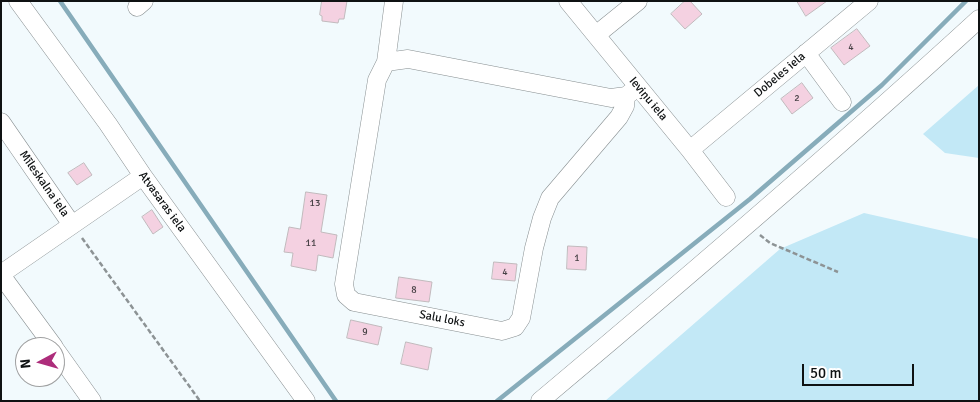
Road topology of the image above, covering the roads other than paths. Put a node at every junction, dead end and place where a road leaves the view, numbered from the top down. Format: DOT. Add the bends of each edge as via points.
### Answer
graph roads {
  1 [pos="18,1"];
  2 [pos="394,1"];
  3 [pos="568,1"];
  4 [pos="638,1"];
  5 [pos="869,1"];
  6 [pos="979,19"];
  7 [pos="596,35"];
  8 [pos="806,53"];
  9 [pos="386,62"];
  10 [pos="632,91"];
  11 [pos="842,102"];
  12 [pos="1,122"];
  13 [pos="690,150"];
  14 [pos="143,176"];
  15 [pos="726,197"];
  16 [pos="72,225"];
  17 [pos="1,274"];
  18 [pos="46,337"];
  19 [pos="65,363"];
  20 [pos="92,401"];
  21 [pos="306,401"];
  22 [pos="540,401"];
  1 -- 14 [label="street, Atvasaras iela"];
  2 -- 9 [label="street, Salu loks"];
  3 -- 7 [label="street, Ieviņu iela"];
  4 -- 7 [label="street"];
  5 -- 8 [label="street, Dobeles iela"];
  6 -- 22 [label="street" via="848,137"];
  7 -- 10 [label="street, Ieviņu iela"];
  8 -- 11 [label="street"];
  8 -- 13 [label="street, Dobeles iela"];
  9 -- 10 [label="street" via="408,59 611,98"];
  9 -- 10 [label="street, Salu loks" via="377,80 344,284 346,295 354,302 502,330 515,327 521,318 534,248 550,198 620,117"];
  10 -- 13 [label="street, Ieviņu iela"];
  12 -- 16 [label="street, Mīleskalna iela"];
  13 -- 15 [label="street, Ieviņu iela"];
  14 -- 16 [label="street, Mīleskalna iela"];
  14 -- 21 [label="street, Atvasaras iela"];
  16 -- 17 [label="street"];
  17 -- 18 [label="street"];
  19 -- 20 [label="street"];
}
